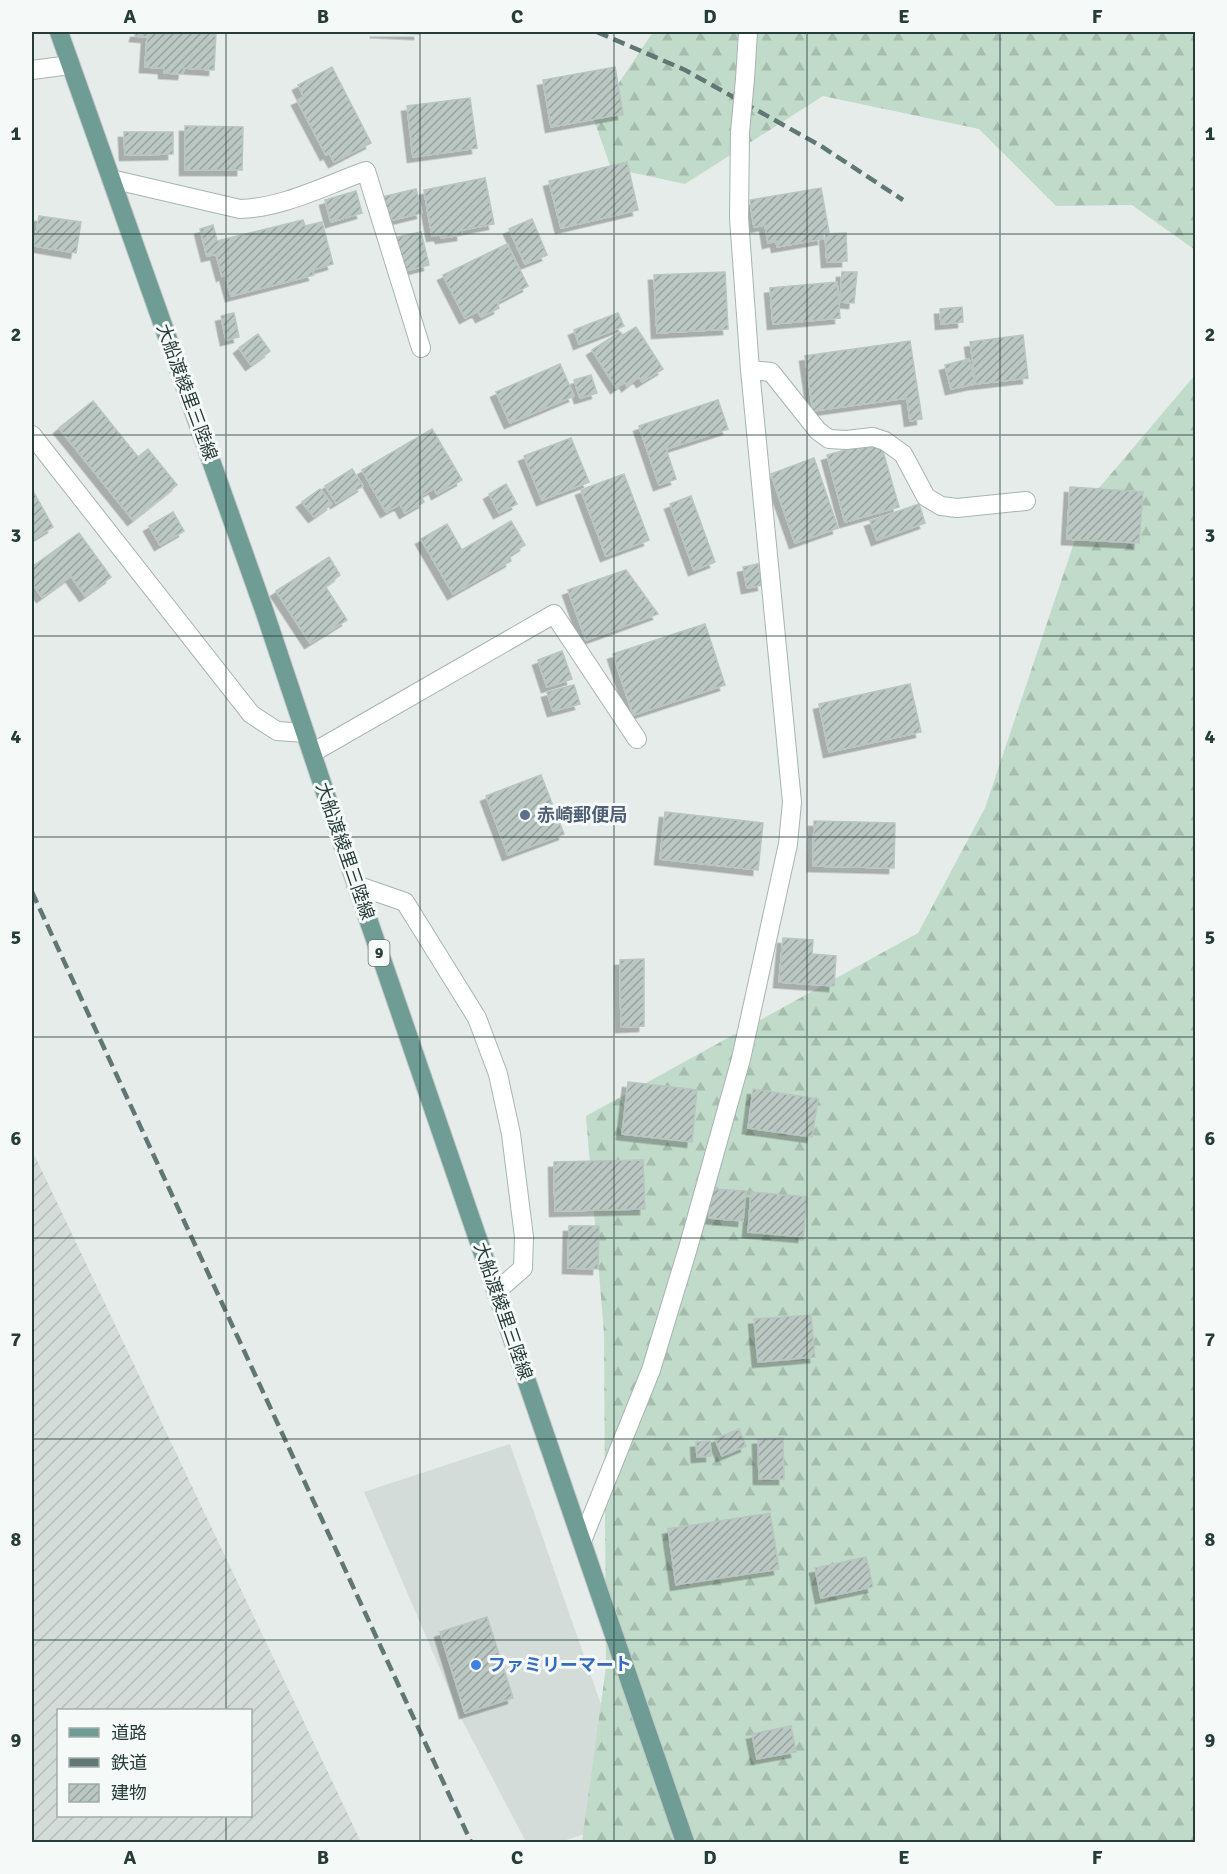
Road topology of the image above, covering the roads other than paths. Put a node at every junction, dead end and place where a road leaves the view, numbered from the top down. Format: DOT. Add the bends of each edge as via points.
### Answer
graph roads {
  1 [pos="59,32"];
  2 [pos="748,32"];
  3 [pos="70,65"];
  4 [pos="32,70"];
  5 [pos="111,179"];
  6 [pos="421,348"];
  7 [pos="750,370"];
  8 [pos="32,435"];
  9 [pos="1026,501"];
  10 [pos="305,733"];
  11 [pos="637,739"];
  12 [pos="312,753"];
  13 [pos="356,885"];
  14 [pos="496,1292"];
  15 [pos="582,1541"];
  16 [pos="685,1842"];
  1 -- 3 [label="main road, 大船渡綾里三陸線 / 9"];
  2 -- 7 [label="street, bridge" via="740,132 739,218"];
  3 -- 4 [label="street"];
  3 -- 5 [label="main road, 大船渡綾里三陸線 / 9"];
  5 -- 6 [label="street" via="240,209 260,209 366,171"];
  5 -- 10 [label="main road, 大船渡綾里三陸線 / 9"];
  7 -- 9 [label="street" via="771,372 818,431 829,439 873,437 885,441 903,454 926,497 941,506"];
  7 -- 15 [label="street" via="792,802 788,844 741,1059 688,1248 651,1370"];
  8 -- 10 [label="street" via="251,714 277,731"];
  10 -- 12 [label="main road, 大船渡綾里三陸線 / 9"];
  11 -- 12 [label="street" via="554,614"];
  12 -- 13 [label="main road, 大船渡綾里三陸線 / 9"];
  13 -- 14 [label="main road, 大船渡綾里三陸線 / 9"];
  13 -- 14 [label="street" via="405,902 477,1018 498,1074 511,1134 524,1237 523,1268"];
  14 -- 15 [label="main road, 大船渡綾里三陸線 / 9"];
  15 -- 16 [label="main road, 大船渡綾里三陸線 / 9"];
}
